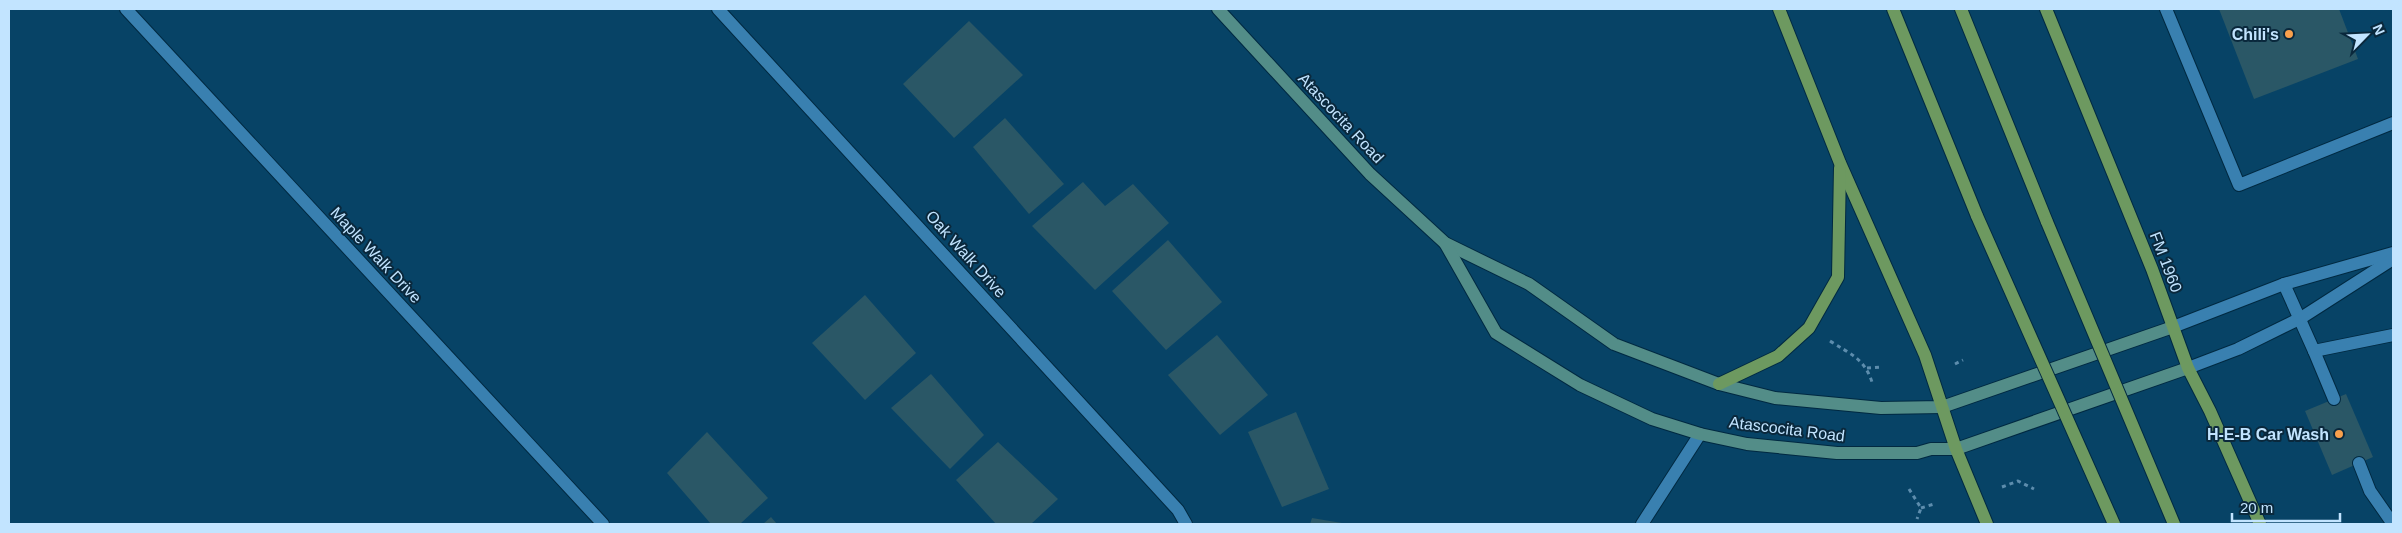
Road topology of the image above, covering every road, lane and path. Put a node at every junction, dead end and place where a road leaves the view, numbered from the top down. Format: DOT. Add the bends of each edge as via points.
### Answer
graph roads {
  1 [pos="126,9"];
  2 [pos="718,9"];
  3 [pos="1218,9"];
  4 [pos="1779,9"];
  5 [pos="1893,9"];
  6 [pos="1961,9"];
  7 [pos="2046,9"];
  8 [pos="2166,9"];
  9 [pos="2393,123"];
  10 [pos="1840,163"];
  11 [pos="1445,243"];
  12 [pos="2393,253"];
  13 [pos="2393,259"];
  14 [pos="2284,284"];
  15 [pos="2301,318"];
  16 [pos="2173,327"];
  17 [pos="2393,335"];
  18 [pos="1825,338"];
  19 [pos="2314,351"];
  20 [pos="1963,360"];
  21 [pos="1952,364"];
  22 [pos="1882,366"];
  23 [pos="1867,368"];
  24 [pos="2188,368"];
  25 [pos="1872,382"];
  26 [pos="1719,384"];
  27 [pos="2334,399"];
  28 [pos="1942,408"];
  29 [pos="1700,434"];
  30 [pos="1956,450"];
  31 [pos="2359,463"];
  32 [pos="2002,488"];
  33 [pos="1909,489"];
  34 [pos="2034,489"];
  35 [pos="1934,504"];
  36 [pos="1920,508"];
  37 [pos="1917,518"];
  38 [pos="603,524"];
  39 [pos="1186,524"];
  40 [pos="1642,524"];
  41 [pos="1987,524"];
  42 [pos="2114,524"];
  43 [pos="2174,524"];
  44 [pos="2260,524"];
  45 [pos="2393,524"];
  1 -- 38 [label="street, Maple Walk Drive"];
  2 -- 39 [label="street, Oak Walk Drive" via="1178,510"];
  3 -- 11 [label="main road, Atascocita Road" via="1370,174"];
  4 -- 10 [label="main road"];
  5 -- 42 [label="main road, bridge" via="1978,216"];
  6 -- 43 [label="main road, bridge"];
  7 -- 16 [label="main road, FM 1960 / FM 1960"];
  8 -- 9 [label="street" via="2239,185"];
  10 -- 26 [label="main road" via="1838,277 1809,328 1778,356"];
  10 -- 28 [label="main road" via="1925,355"];
  11 -- 26 [label="main road, Atascocita Road" via="1529,284 1614,344"];
  11 -- 29 [label="main road, Atascocita Road" via="1496,333 1580,385 1652,419"];
  12 -- 14 [label="street"];
  13 -- 15 [label="street"];
  14 -- 15 [label="street"];
  14 -- 16 [label="street"];
  15 -- 19 [label="street"];
  15 -- 24 [label="street" via="2238,349"];
  16 -- 24 [label="main road, FM 1960 / FM 1960"];
  16 -- 28 [label="main road, Atascocita Road"];
  17 -- 19 [label="street"];
  18 -- 23 [label="path"];
  19 -- 27 [label="street"];
  20 -- 21 [label="path"];
  22 -- 23 [label="path"];
  23 -- 25 [label="path"];
  24 -- 30 [label="main road, Atascocita Road"];
  24 -- 44 [label="main road, FM 1960 / FM 1960"];
  26 -- 28 [label="main road, Atascocita Road" via="1775,398 1881,408"];
  28 -- 30 [label="main road"];
  29 -- 30 [label="main road, Atascocita Road" via="1747,444 1837,453"];
  29 -- 40 [label="street"];
  30 -- 41 [label="main road"];
  31 -- 45 [label="street" via="2370,491"];
  32 -- 34 [label="path" via="2018,481"];
  33 -- 36 [label="path"];
  35 -- 36 [label="path"];
  36 -- 37 [label="path"];
}
